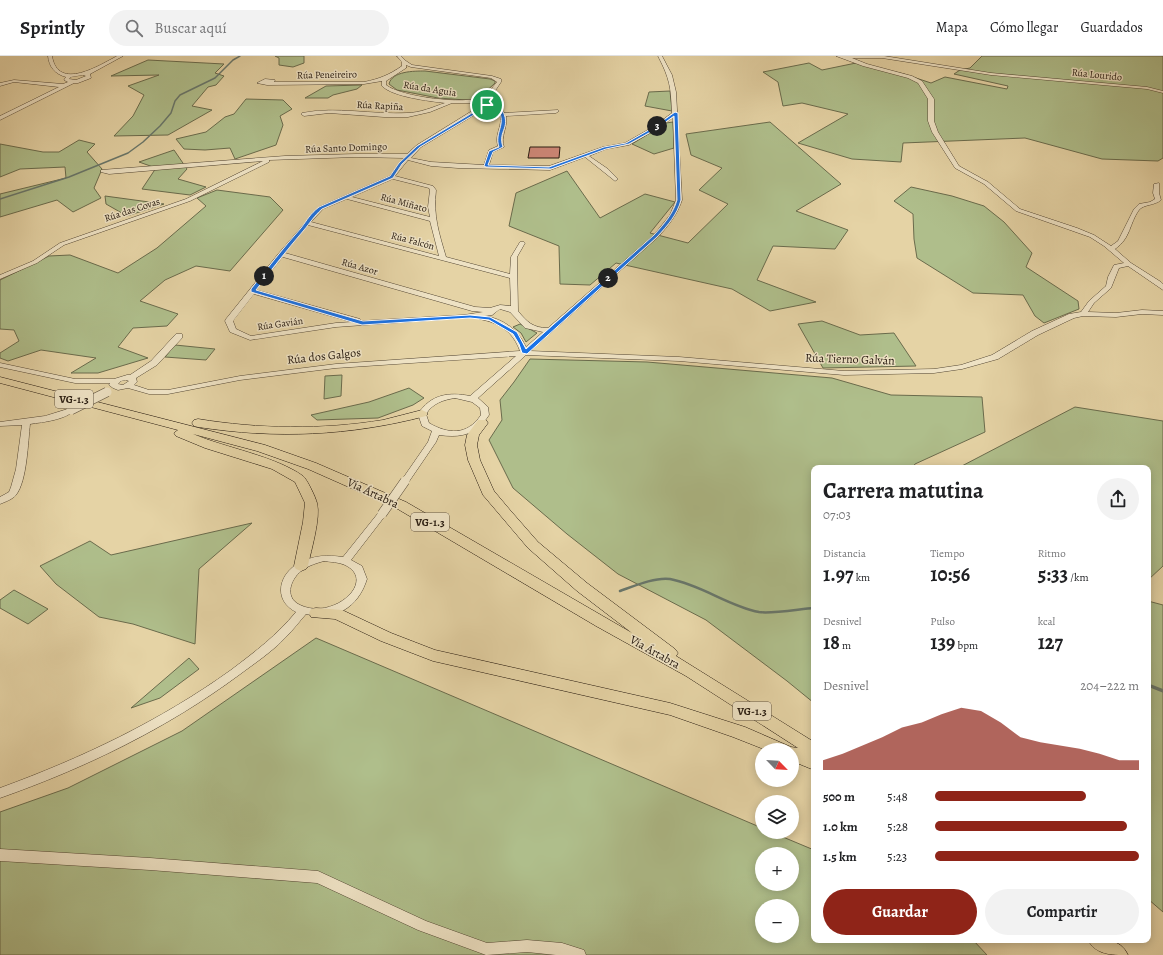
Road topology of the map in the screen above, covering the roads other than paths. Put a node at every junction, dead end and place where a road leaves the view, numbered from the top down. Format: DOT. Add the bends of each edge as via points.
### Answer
graph roads {
  1 [pos="50,56"];
  2 [pos="121,56"];
  3 [pos="399,56"];
  4 [pos="660,56"];
  5 [pos="838,56"];
  6 [pos="891,56"];
  7 [pos="895,56"];
  8 [pos="844,57"];
  9 [pos="882,57"];
  10 [pos="900,60"];
  11 [pos="404,65"];
  12 [pos="427,69"];
  13 [pos="86,74"];
  14 [pos="69,76"];
  15 [pos="391,76"];
  16 [pos="72,82"];
  17 [pos="269,82"];
  18 [pos="364,82"];
  19 [pos="0,85"];
  20 [pos="65,86"];
  21 [pos="384,86"];
  22 [pos="1163,92"];
  23 [pos="489,94"];
  24 [pos="432,99"];
  25 [pos="452,101"];
  26 [pos="474,102"];
  27 [pos="487,105"];
  28 [pos="436,108"];
  29 [pos="499,109"];
  30 [pos="556,111"];
  31 [pos="676,113"];
  32 [pos="307,115"];
  33 [pos="503,115"];
  34 [pos="0,118"];
  35 [pos="585,155"];
  36 [pos="408,156"];
  37 [pos="270,159"];
  38 [pos="486,166"];
  39 [pos="103,171"];
  40 [pos="392,177"];
  41 [pos="615,179"];
  42 [pos="1157,184"];
  43 [pos="347,197"];
  44 [pos="433,220"];
  45 [pos="308,223"];
  46 [pos="522,242"];
  47 [pos="438,245"];
  48 [pos="1111,249"];
  49 [pos="423,253"];
  50 [pos="281,254"];
  51 [pos="443,258"];
  52 [pos="1129,264"];
  53 [pos="0,277"];
  54 [pos="513,277"];
  55 [pos="1163,288"];
  56 [pos="252,290"];
  57 [pos="514,294"];
  58 [pos="435,297"];
  59 [pos="454,307"];
  60 [pos="514,313"];
  61 [pos="1163,313"];
  62 [pos="493,314"];
  63 [pos="1083,314"];
  64 [pos="467,316"];
  65 [pos="436,318"];
  66 [pos="362,323"];
  67 [pos="550,330"];
  68 [pos="179,336"];
  69 [pos="525,353"];
  70 [pos="0,365"];
  71 [pos="131,378"];
  72 [pos="0,380"];
  73 [pos="115,384"];
  74 [pos="128,386"];
  75 [pos="472,398"];
  76 [pos="422,414"];
  77 [pos="148,418"];
  78 [pos="26,422"];
  79 [pos="482,423"];
  80 [pos="0,424"];
  81 [pos="436,432"];
  82 [pos="0,501"];
  83 [pos="346,560"];
  84 [pos="302,566"];
  85 [pos="309,612"];
  86 [pos="691,672"];
  87 [pos="766,743"];
  88 [pos="811,748"];
  89 [pos="799,756"];
  90 [pos="811,762"];
  91 [pos="0,793"];
  92 [pos="0,855"];
  93 [pos="1102,943"];
  94 [pos="579,955"];
  95 [pos="1118,955"];
  1 -- 14 [label="street" via="56,70"];
  2 -- 13 [label="street"];
  3 -- 11 [label="street, Rúa da Aguia"];
  4 -- 31 [label="street" via="670,75"];
  5 -- 8 [label="street, Rúa Lourido"];
  6 -- 9 [label="street"];
  7 -- 10 [label="street"];
  8 -- 9 [label="street, Rúa Lourido"];
  8 -- 48 [label="street" via="920,82 931,99 931,121 935,132 957,167 986,183 1018,210 1092,236"];
  9 -- 10 [label="street, Rúa Lourido"];
  10 -- 22 [label="street, Rúa Lourido" via="991,74 1147,88"];
  11 -- 12 [label="street, Rúa da Aguia"];
  11 -- 15 [label="street, Rúa da Aguia"];
  12 -- 15 [label="street, Rúa da Aguia"];
  12 -- 23 [label="street, Rúa da Aguia" via="500,79"];
  13 -- 14 [label="street"];
  13 -- 16 [label="street" via="88,78"];
  14 -- 16 [label="street" via="66,80"];
  15 -- 18 [label="street, Rúa Peneireiro"];
  15 -- 21 [label="street, Rúa da Aguia" via="384,80"];
  16 -- 20 [label="street"];
  17 -- 18 [label="street, Rúa Peneireiro"];
  18 -- 21 [label="street, Rúa Peneireiro"];
  19 -- 20 [label="street" via="14,81"];
  20 -- 34 [label="street"];
  21 -- 24 [label="street, Rúa da Aguia" via="398,92"];
  23 -- 26 [label="street, Rúa da Aguia"];
  23 -- 27 [label="street, Rúa da Aguia" via="491,101"];
  23 -- 29 [label="street"];
  24 -- 25 [label="street, Rúa da Aguia"];
  24 -- 28 [label="street" via="437,103"];
  25 -- 26 [label="street, Rúa da Aguia"];
  25 -- 28 [label="street, Rúa Rapiña"];
  26 -- 27 [label="street"];
  27 -- 29 [label="street"];
  27 -- 36 [label="street, Rúa Gavián" via="419,146"];
  28 -- 32 [label="street, Rúa Rapiña" via="408,115 323,112"];
  29 -- 33 [label="street"];
  30 -- 33 [label="street"];
  31 -- 35 [label="street, Rúa Santo Domingo" via="627,144"];
  31 -- 67 [label="street" via="679,200 676,209 656,236"];
  33 -- 38 [label="street" via="504,123 499,140 501,147 491,151"];
  35 -- 38 [label="street, Rúa Santo Domingo" via="550,168"];
  35 -- 41 [label="street"];
  36 -- 37 [label="street, Rúa Santo Domingo" via="349,155"];
  36 -- 38 [label="street, Rúa Santo Domingo" via="409,159 431,164"];
  36 -- 40 [label="street, Rúa Gavián"];
  37 -- 39 [label="street, Rúa Santo Domingo"];
  37 -- 53 [label="street, Rúa das Covas" via="188,200 62,244 35,262"];
  40 -- 43 [label="street, Rúa Gavián"];
  40 -- 44 [label="street" via="431,187"];
  42 -- 48 [label="street" via="1158,200 1141,205 1136,210 1121,242"];
  43 -- 44 [label="street, Rúa Miñato"];
  43 -- 45 [label="street, Rúa Gavián" via="320,208 311,216"];
  44 -- 47 [label="street"];
  45 -- 49 [label="street, Rúa Falcón"];
  45 -- 50 [label="street, Rúa Gavián"];
  46 -- 54 [label="street" via="514,257"];
  47 -- 49 [label="street"];
  47 -- 51 [label="street"];
  48 -- 52 [label="street"];
  49 -- 51 [label="street, Rúa Falcón"];
  50 -- 56 [label="street, Rúa Gavián"];
  50 -- 58 [label="street, Rúa Azor"];
  51 -- 54 [label="street, Rúa Falcón"];
  52 -- 55 [label="street" via="1159,282"];
  52 -- 63 [label="street" via="1116,266 1109,287 1091,302"];
  54 -- 57 [label="street"];
  56 -- 66 [label="street"];
  56 -- 66 [label="street, Rúa Gavián" via="229,322 233,330 250,338"];
  57 -- 60 [label="street"];
  57 -- 62 [label="street"];
  58 -- 59 [label="street, Rúa Azor"];
  58 -- 62 [label="street, Rúa Azor"];
  59 -- 64 [label="street, Rúa Azor" via="457,313"];
  59 -- 65 [label="street" via="447,314"];
  60 -- 62 [label="street" via="506,308"];
  60 -- 62 [label="street" via="510,319"];
  60 -- 67 [label="street" via="521,322 530,327"];
  61 -- 63 [label="street, Rúa Tierno Galván"];
  62 -- 64 [label="street, Rúa Gavián"];
  62 -- 69 [label="street" via="515,333"];
  63 -- 69 [label="street, Rúa Tierno Galván" via="1072,316 1035,333 995,357 962,368 934,371 844,373 679,359"];
  64 -- 65 [label="street, Rúa Gavián"];
  65 -- 66 [label="street, Rúa Gavián"];
  67 -- 69 [label="street"];
  68 -- 71 [label="street" via="154,363"];
  69 -- 74 [label="street, Rúa dos Galgos" via="336,366 240,378 168,392 149,392"];
  69 -- 75 [label="street"];
  70 -- 73 [label="street" via="75,381"];
  71 -- 73 [label="street" via="123,377"];
  71 -- 74 [label="street" via="133,382"];
  72 -- 77 [label="highway, Vía Ártabra / VG-1.3"];
  73 -- 74 [label="street"];
  73 -- 78 [label="street, bridge" via="107,392 71,410 51,418"];
  75 -- 76 [label="street" via="442,398 430,404"];
  75 -- 79 [label="street" via="484,406 486,412"];
  76 -- 77 [label="highway" via="379,424 285,432"];
  76 -- 81 [label="street" via="425,424"];
  77 -- 84 [label="highway" via="209,445 276,466 300,480 311,502"];
  77 -- 86 [label="highway, Vía Ártabra / VG-1.3" via="262,448 312,466 401,505"];
  78 -- 80 [label="street"];
  78 -- 82 [label="street" via="24,449 16,485 13,494"];
  79 -- 81 [label="street" via="462,433"];
  79 -- 86 [label="highway" via="470,444 474,460 488,492 505,513 533,545 582,587 676,657"];
  81 -- 83 [label="street, bridge" via="432,442 382,514"];
  83 -- 84 [label="street" via="324,558"];
  83 -- 85 [label="street" via="355,565 361,573 363,582 360,591 353,600 342,607 329,611"];
  84 -- 85 [label="street" via="289,577 284,589 285,596 295,608"];
  85 -- 87 [label="highway" via="337,614 433,655 670,709"];
  85 -- 91 [label="street" via="230,677 178,712 94,755"];
  86 -- 88 [label="highway, Vía Ártabra / VG-1.3"];
  89 -- 90 [label="highway"];
  92 -- 94 [label="street" via="318,877 423,926 487,949 527,946 562,949"];
  93 -- 95 [label="highway"];
}
